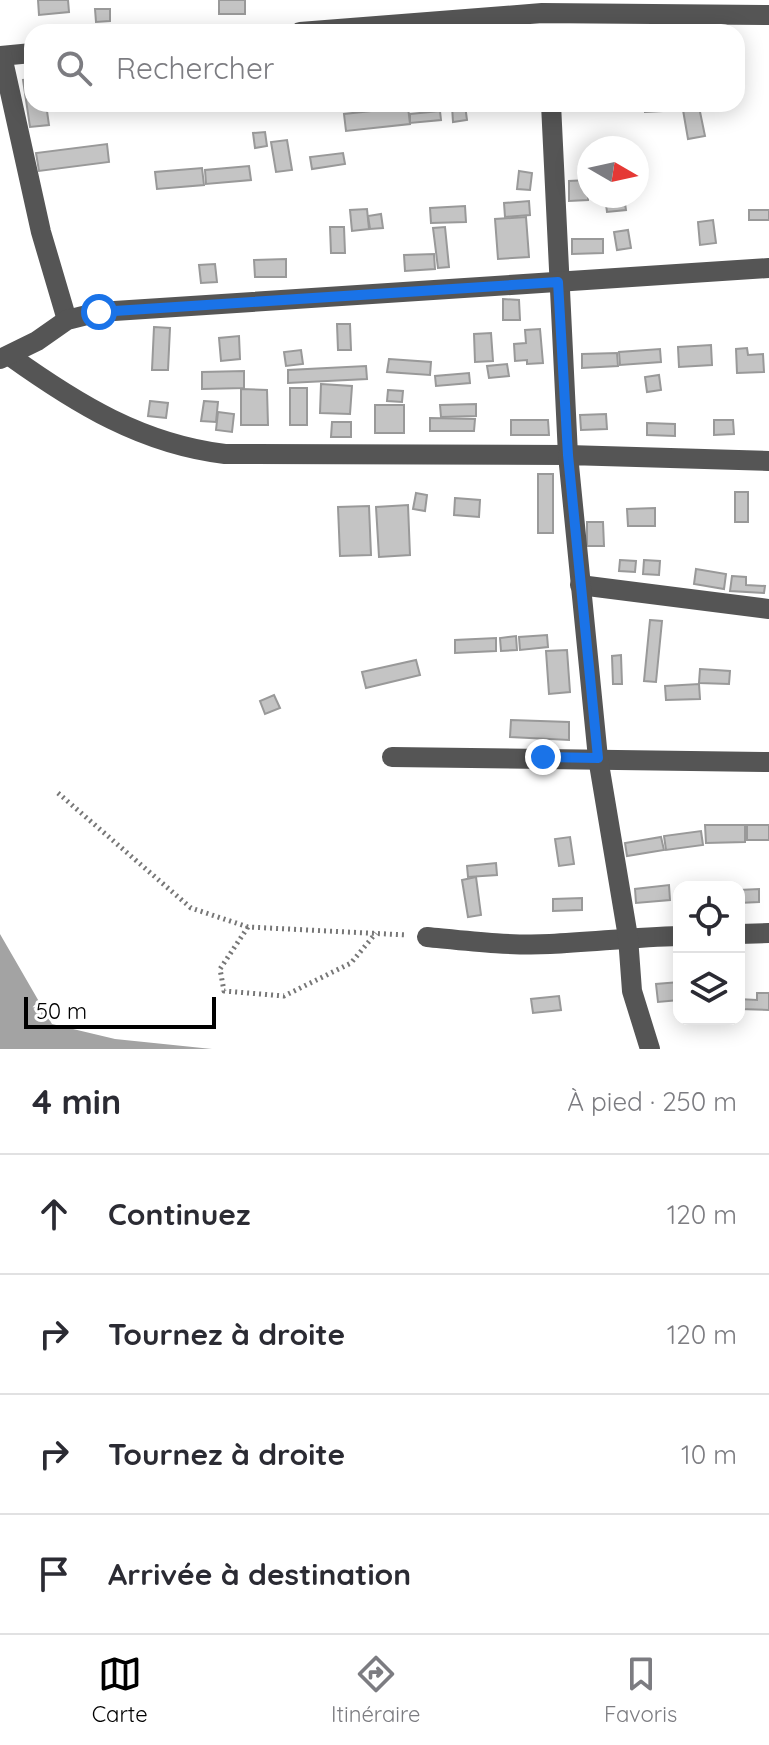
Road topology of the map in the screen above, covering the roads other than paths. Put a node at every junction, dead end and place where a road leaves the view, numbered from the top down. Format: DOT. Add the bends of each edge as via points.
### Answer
graph roads {
  1 [pos="543,15"];
  2 [pos="769,15"];
  3 [pos="414,24"];
  4 [pos="24,54"];
  5 [pos="1,56"];
  6 [pos="551,112"];
  7 [pos="769,268"];
  8 [pos="558,282"];
  9 [pos="67,320"];
  10 [pos="5,357"];
  11 [pos="568,455"];
  12 [pos="769,461"];
  13 [pos="580,585"];
  14 [pos="769,609"];
  15 [pos="392,757"];
  16 [pos="598,758"];
  17 [pos="769,762"];
  18 [pos="769,933"];
  19 [pos="745,934"];
  20 [pos="673,936"];
  21 [pos="427,937"];
  22 [pos="628,937"];
  23 [pos="650,1049"];
  1 -- 2 [label="street"];
  1 -- 3 [label="street"];
  4 -- 5 [label="street"];
  5 -- 9 [label="street"];
  6 -- 8 [label="street"];
  7 -- 8 [label="street"];
  8 -- 9 [label="street" via="150,307"];
  8 -- 11 [label="street"];
  9 -- 10 [label="street"];
  10 -- 11 [label="street" via="145,435 190,449 225,454"];
  11 -- 12 [label="street"];
  11 -- 13 [label="street"];
  13 -- 14 [label="street"];
  13 -- 16 [label="street"];
  15 -- 16 [label="street"];
  16 -- 17 [label="street"];
  16 -- 22 [label="street"];
  18 -- 19 [label="street"];
  20 -- 22 [label="street"];
  21 -- 22 [label="street" via="548,944"];
  22 -- 23 [label="street" via="632,991"];
}
